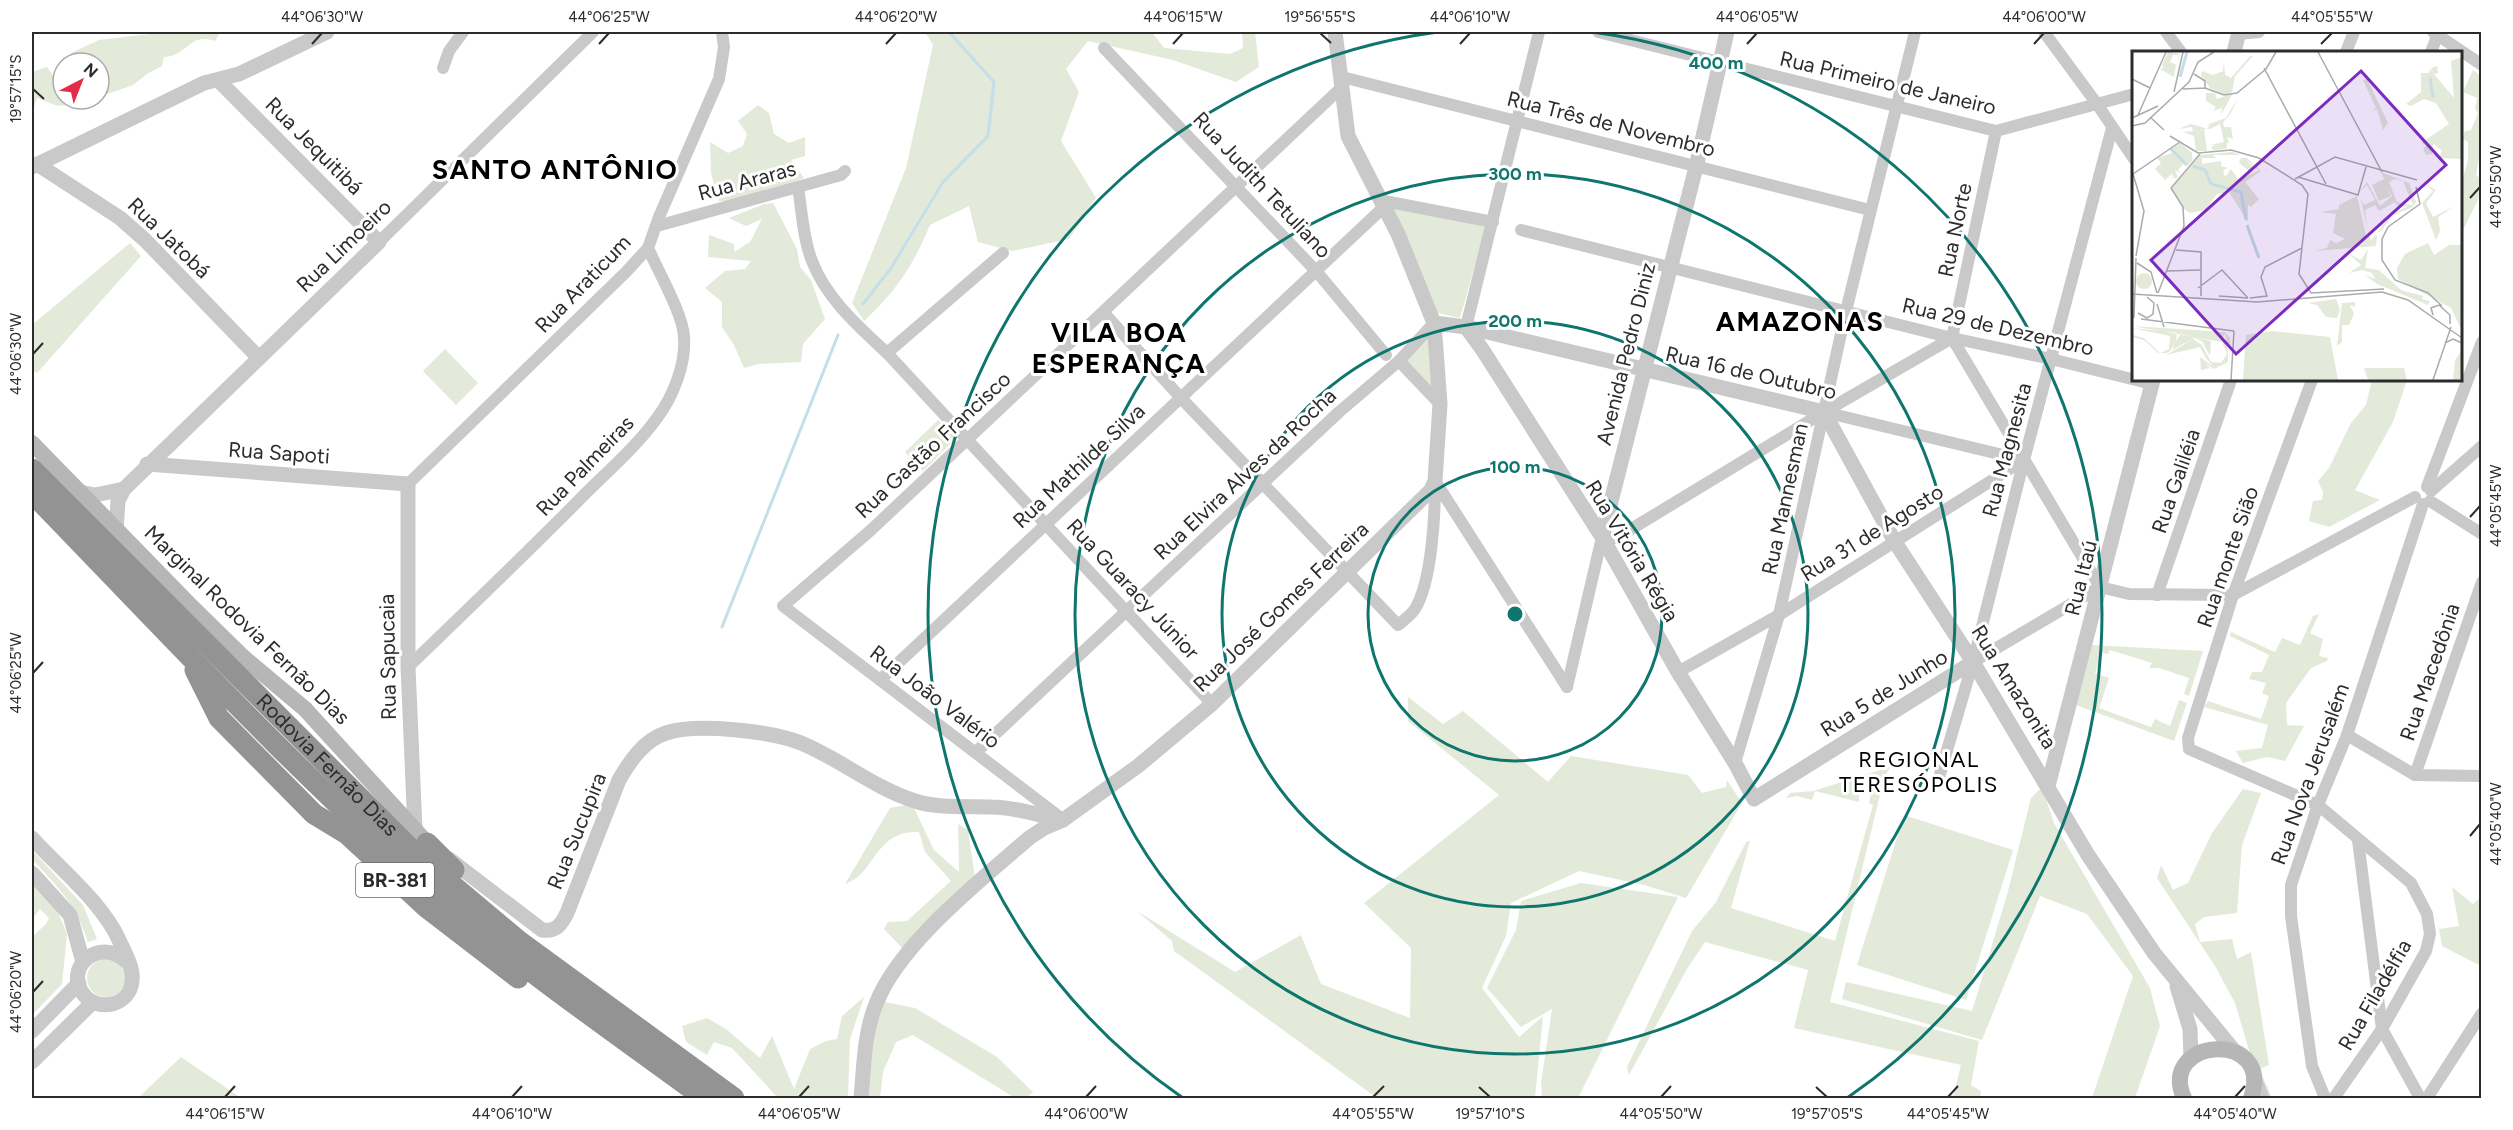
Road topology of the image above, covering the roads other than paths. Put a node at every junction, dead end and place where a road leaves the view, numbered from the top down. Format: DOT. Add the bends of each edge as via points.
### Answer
graph roads {
  1 [pos="327,32"];
  2 [pos="464,32"];
  3 [pos="593,32"];
  4 [pos="722,32"];
  5 [pos="1335,32"];
  6 [pos="1539,32"];
  7 [pos="1598,32"];
  8 [pos="1727,32"];
  9 [pos="1915,32"];
  10 [pos="2044,32"];
  11 [pos="2166,32"];
  12 [pos="2259,32"];
  13 [pos="2354,32"];
  14 [pos="2239,33"];
  15 [pos="2435,33"];
  16 [pos="1104,48"];
  17 [pos="2180,51"];
  18 [pos="2234,51"];
  19 [pos="2346,51"];
  20 [pos="2431,51"];
  21 [pos="2461,51"];
  22 [pos="2462,52"];
  23 [pos="1720,62"];
  24 [pos="2481,65"];
  25 [pos="443,68"];
  26 [pos="218,80"];
  27 [pos="1342,82"];
  28 [pos="2132,94"];
  29 [pos="2097,104"];
  30 [pos="1898,107"];
  31 [pos="1517,120"];
  32 [pos="2112,128"];
  33 [pos="1996,130"];
  34 [pos="2132,158"];
  35 [pos="34,166"];
  36 [pos="1696,166"];
  37 [pos="845,171"];
  38 [pos="1237,186"];
  39 [pos="798,188"];
  40 [pos="1382,203"];
  41 [pos="1870,210"];
  42 [pos="1493,222"];
  43 [pos="657,226"];
  44 [pos="1521,230"];
  45 [pos="380,242"];
  46 [pos="648,248"];
  47 [pos="1003,253"];
  48 [pos="1670,267"];
  49 [pos="1317,272"];
  50 [pos="1846,311"];
  51 [pos="1104,313"];
  52 [pos="1434,323"];
  53 [pos="1466,327"];
  54 [pos="1952,338"];
  55 [pos="2481,342"];
  56 [pos="887,353"];
  57 [pos="1386,355"];
  58 [pos="258,357"];
  59 [pos="2051,359"];
  60 [pos="1399,361"];
  61 [pos="1644,370"];
  62 [pos="2132,377"];
  63 [pos="2231,381"];
  64 [pos="2312,381"];
  65 [pos="2153,382"];
  66 [pos="1180,398"];
  67 [pos="1440,404"];
  68 [pos="1824,412"];
  69 [pos="966,439"];
  70 [pos="32,443"];
  71 [pos="2481,446"];
  72 [pos="2024,460"];
  73 [pos="147,464"];
  74 [pos="32,469"];
  75 [pos="1435,482"];
  76 [pos="1263,483"];
  77 [pos="408,484"];
  78 [pos="123,489"];
  79 [pos="80,492"];
  80 [pos="32,493"];
  81 [pos="2425,496"];
  82 [pos="32,502"];
  83 [pos="1047,524"];
  84 [pos="117,531"];
  85 [pos="2481,534"];
  86 [pos="1602,537"];
  87 [pos="78,541"];
  88 [pos="1895,542"];
  89 [pos="1345,572"];
  90 [pos="2481,582"];
  91 [pos="2100,587"];
  92 [pos="2157,595"];
  93 [pos="2233,595"];
  94 [pos="783,606"];
  95 [pos="1128,611"];
  96 [pos="1779,615"];
  97 [pos="151,616"];
  98 [pos="1973,662"];
  99 [pos="408,667"];
  100 [pos="1678,672"];
  101 [pos="880,680"];
  102 [pos="1212,704"];
  103 [pos="2348,735"];
  104 [pos="2189,749"];
  105 [pos="976,752"];
  106 [pos="1735,763"];
  107 [pos="2415,775"];
  108 [pos="2481,776"];
  109 [pos="1938,781"];
  110 [pos="2048,786"];
  111 [pos="1754,799"];
  112 [pos="2318,805"];
  113 [pos="1064,820"];
  114 [pos="421,836"];
  115 [pos="32,838"];
  116 [pos="2358,840"];
  117 [pos="32,873"];
  118 [pos="83,962"];
  119 [pos="127,962"];
  120 [pos="2175,980"];
  121 [pos="79,983"];
  122 [pos="93,1002"];
  123 [pos="2481,1013"];
  124 [pos="636,1024"];
  125 [pos="2382,1029"];
  126 [pos="32,1031"];
  127 [pos="2236,1053"];
  128 [pos="2191,1059"];
  129 [pos="32,1062"];
  130 [pos="2254,1078"];
  131 [pos="2183,1097"];
  132 [pos="685,1098"];
  133 [pos="704,1098"];
  134 [pos="734,1098"];
  135 [pos="861,1098"];
  136 [pos="2252,1098"];
  137 [pos="2262,1098"];
  138 [pos="2325,1098"];
  139 [pos="2334,1098"];
  140 [pos="2420,1098"];
  141 [pos="2427,1098"];
  1 -- 26 [label="street"];
  2 -- 25 [label="street" via="449,51"];
  3 -- 45 [label="street, Rua Limoeiro"];
  4 -- 43 [label="street, Rua Araticum" via="719,79"];
  5 -- 27 [label="street"];
  6 -- 31 [label="street"];
  7 -- 23 [label="street, Rua Primeiro de Janeiro"];
  8 -- 23 [label="street, Avenida Pedro Diniz"];
  9 -- 30 [label="street, Rua Mannesman"];
  10 -- 29 [label="street"];
  11 -- 17 [label="street"];
  12 -- 14 [label="street"];
  13 -- 19 [label="street"];
  14 -- 18 [label="street"];
  15 -- 20 [label="street"];
  15 -- 21 [label="street"];
  16 -- 38 [label="street, Rua Judith Tetuliano"];
  22 -- 24 [label="street"];
  23 -- 30 [label="street, Rua Primeiro de Janeiro"];
  23 -- 36 [label="street, Avenida Pedro Diniz"];
  26 -- 35 [label="street" via="204,83"];
  26 -- 45 [label="street, Rua Jequitibá"];
  27 -- 31 [label="street, Rua Três de Novembro"];
  27 -- 38 [label="street, Rua Gastão Francisco"];
  27 -- 40 [label="street" via="1348,136"];
  28 -- 29 [label="street, Rua Primeiro de Janeiro"];
  29 -- 32 [label="street"];
  29 -- 33 [label="street, Rua Primeiro de Janeiro"];
  30 -- 33 [label="street, Rua Primeiro de Janeiro"];
  30 -- 41 [label="street, Rua Mannesman"];
  31 -- 36 [label="street, Rua Três de Novembro"];
  31 -- 42 [label="street"];
  32 -- 34 [label="street"];
  32 -- 59 [label="street, Rua Magnesita"];
  33 -- 54 [label="street, Rua Norte"];
  35 -- 58 [label="street, Rua Jatobá" via="120,218"];
  36 -- 41 [label="street, Rua Três de Novembro"];
  36 -- 48 [label="street, Avenida Pedro Diniz"];
  37 -- 39 [label="street, Rua Araras"];
  38 -- 49 [label="street, Rua Judith Tetuliano"];
  38 -- 51 [label="street, Rua Gastão Francisco"];
  39 -- 43 [label="street, Rua Araras"];
  39 -- 56 [label="street, Rua Guaracy Júnior" via="811,259 825,288"];
  40 -- 42 [label="street"];
  40 -- 49 [label="street, Rua Mathilde Silva"];
  40 -- 52 [label="street"];
  41 -- 50 [label="street, Rua Mannesman"];
  42 -- 53 [label="street"];
  43 -- 46 [label="street, Rua Araticum"];
  44 -- 48 [label="street, Rua 29 de Dezembro"];
  45 -- 58 [label="street, Rua Limoeiro"];
  46 -- 77 [label="street, Rua Araticum"];
  46 -- 99 [label="street, Rua Palmeiras" via="684,338 672,393 658,418 527,553"];
  47 -- 56 [label="street"];
  48 -- 50 [label="street, Rua 29 de Dezembro"];
  48 -- 61 [label="street, Avenida Pedro Diniz"];
  49 -- 57 [label="street, Rua Judith Tetuliano"];
  49 -- 66 [label="street, Rua Mathilde Silva"];
  50 -- 54 [label="street, Rua 29 de Dezembro"];
  50 -- 68 [label="street, Rua Mannesman"];
  51 -- 66 [label="street"];
  51 -- 69 [label="street, Rua Gastão Francisco"];
  52 -- 53 [label="street, Rua 16 de Outubro"];
  52 -- 60 [label="street, Rua Elvira Alves da Rocha"];
  52 -- 67 [label="street"];
  53 -- 61 [label="street, Rua 16 de Outubro"];
  53 -- 86 [label="street, Rua Vitória Régia"];
  54 -- 59 [label="street, Rua 29 de Dezembro"];
  54 -- 68 [label="street"];
  54 -- 72 [label="street"];
  55 -- 81 [label="street, Rua Nova Jerusalém"];
  56 -- 69 [label="street, Rua Guaracy Júnior"];
  58 -- 73 [label="street, Rua Limoeiro"];
  59 -- 62 [label="street, Rua 29 de Dezembro"];
  59 -- 72 [label="street, Rua Magnesita"];
  60 -- 67 [label="street"];
  60 -- 76 [label="street, Rua Elvira Alves da Rocha"];
  61 -- 68 [label="street, Rua 16 de Outubro"];
  61 -- 86 [label="street, Avenida Pedro Diniz"];
  63 -- 92 [label="street, Rua Galiléia"];
  64 -- 93 [label="street, Rua monte Sião"];
  65 -- 91 [label="street, Rua Itaú"];
  66 -- 76 [label="street"];
  66 -- 83 [label="street, Rua Mathilde Silva"];
  67 -- 75 [label="street"];
  68 -- 72 [label="street, Rua 16 de Outubro"];
  68 -- 86 [label="street" via="1623,534"];
  68 -- 88 [label="street, Rua Amazonita"];
  68 -- 96 [label="street, Rua Mannesman"];
  69 -- 83 [label="street, Rua Guaracy Júnior"];
  69 -- 94 [label="street, Rua Gastão Francisco" via="871,530"];
  70 -- 79 [label="main road, Marginal Rodovia Fernão Dias / BR-381"];
  71 -- 81 [label="street"];
  72 -- 88 [label="street, Rua 31 de Agosto"];
  72 -- 91 [label="street"];
  72 -- 98 [label="street, Rua Magnesita"];
  73 -- 77 [label="street, Rua Sapoti"];
  73 -- 78 [label="street, Rua Limoeiro"];
  74 -- 124 [label="highway, Rodovia Fernão Dias / BR-381" via="419,857 519,940"];
  75 -- 86 [label="street, Avenida Pedro Diniz" via="1567,687"];
  75 -- 89 [label="street, Rua José Gomes Ferreira" via="1426,496"];
  75 -- 89 [label="street" via="1427,572 1416,607 1408,618 1398,625"];
  76 -- 89 [label="street"];
  76 -- 95 [label="street, Rua Elvira Alves da Rocha"];
  77 -- 99 [label="street, Rua Sapucaia"];
  78 -- 79 [label="street" via="95,495"];
  78 -- 84 [label="street" via="118,501"];
  79 -- 84 [label="main road, Marginal Rodovia Fernão Dias / BR-381"];
  80 -- 87 [label="highway, Rodovia Fernão Dias / BR-381"];
  81 -- 85 [label="street"];
  81 -- 93 [label="street"];
  81 -- 103 [label="street, Rua Nova Jerusalém"];
  82 -- 87 [label="highway"];
  83 -- 95 [label="street, Rua Guaracy Júnior"];
  83 -- 101 [label="street, Rua Mathilde Silva"];
  84 -- 114 [label="main road, Marginal Rodovia Fernão Dias / BR-381" via="243,657 305,709"];
  86 -- 100 [label="street, Rua Vitória Régia"];
  87 -- 97 [label="highway, Rodovia Fernão Dias / BR-381"];
  88 -- 96 [label="street, Rua 31 de Agosto"];
  88 -- 98 [label="street, Rua Amazonita"];
  89 -- 102 [label="street, Rua José Gomes Ferreira"];
  90 -- 107 [label="street, Rua Macedônia"];
  91 -- 92 [label="street"];
  91 -- 98 [label="street, Rua 5 de Junho"];
  91 -- 110 [label="street, Rua Itaú"];
  92 -- 93 [label="street"];
  93 -- 104 [label="street, Rua monte Sião" via="2188,738"];
  94 -- 101 [label="street, Rua João Valério"];
  95 -- 102 [label="street, Rua Guaracy Júnior"];
  95 -- 105 [label="street, Rua Elvira Alves da Rocha"];
  96 -- 100 [label="street, Rua 31 de Agosto"];
  96 -- 106 [label="street, Rua Mannesman"];
  97 -- 132 [label="highway, BR-381" via="195,670 219,718 314,814 347,834 427,908 518,979"];
  97 -- 133 [label="highway, Rodovia Fernão Dias / BR-381" via="327,793 447,903 526,967"];
  98 -- 109 [label="street, Rua Magnesita"];
  98 -- 110 [label="street, Rua Amazonita"];
  98 -- 111 [label="street, Rua 5 de Junho"];
  99 -- 114 [label="street, Rua Sapucaia"];
  100 -- 106 [label="street, Rua Vitória Régia"];
  101 -- 105 [label="street, Rua João Valério"];
  102 -- 113 [label="street, Rua José Gomes Ferreira" via="1138,766"];
  103 -- 107 [label="street"];
  103 -- 112 [label="street, Rua Nova Jerusalém"];
  104 -- 112 [label="street, Rua Filadélfia"];
  105 -- 113 [label="street, Rua João Valério"];
  106 -- 111 [label="street, Rua Vitória Régia"];
  107 -- 108 [label="street"];
  110 -- 120 [label="street, Rua Amazonita" via="2088,855"];
  112 -- 116 [label="street, Rua Filadélfia"];
  112 -- 138 [label="street, Rua Nova Jerusalém" via="2290,885 2312,1066"];
  113 -- 114 [label="street, Rua Sucupira" via="993,806 941,807 870,781 782,736 709,729 666,733 644,746 628,765 567,913 553,930 542,930"];
  113 -- 135 [label="street, Rua José Gomes Ferreira" via="1029,838 997,866 932,927 892,973 874,1006"];
  114 -- 124 [label="highway, BR-381" via="464,879"];
  115 -- 119 [label="street" via="102,913 120,941"];
  116 -- 125 [label="street"];
  116 -- 125 [label="street, Rua Filadélfia" via="2411,884 2427,914 2430,934 2426,951"];
  117 -- 118 [label="street" via="70,915"];
  118 -- 119 [label="street" via="104,951"];
  118 -- 121 [label="street"];
  119 -- 122 [label="street" via="133,979 126,996 111,1005"];
  120 -- 127 [label="street, Rua Amazonita"];
  120 -- 128 [label="street, Rua Amazonita" via="2190,1029"];
  121 -- 122 [label="street" via="84,995"];
  121 -- 126 [label="street"];
  122 -- 129 [label="street"];
  123 -- 141 [label="street"];
  124 -- 134 [label="highway, Rodovia Fernão Dias / BR-381"];
  125 -- 139 [label="street, Rua Filadélfia"];
  125 -- 140 [label="street"];
  127 -- 128 [label="main road" via="2212,1048"];
  127 -- 130 [label="main road, Rua Amazonita" via="2251,1068"];
  128 -- 131 [label="main road, Rua Amazonita" via="2181,1082"];
  130 -- 136 [label="main road"];
  130 -- 137 [label="street, Rua Amazonita"];
}
